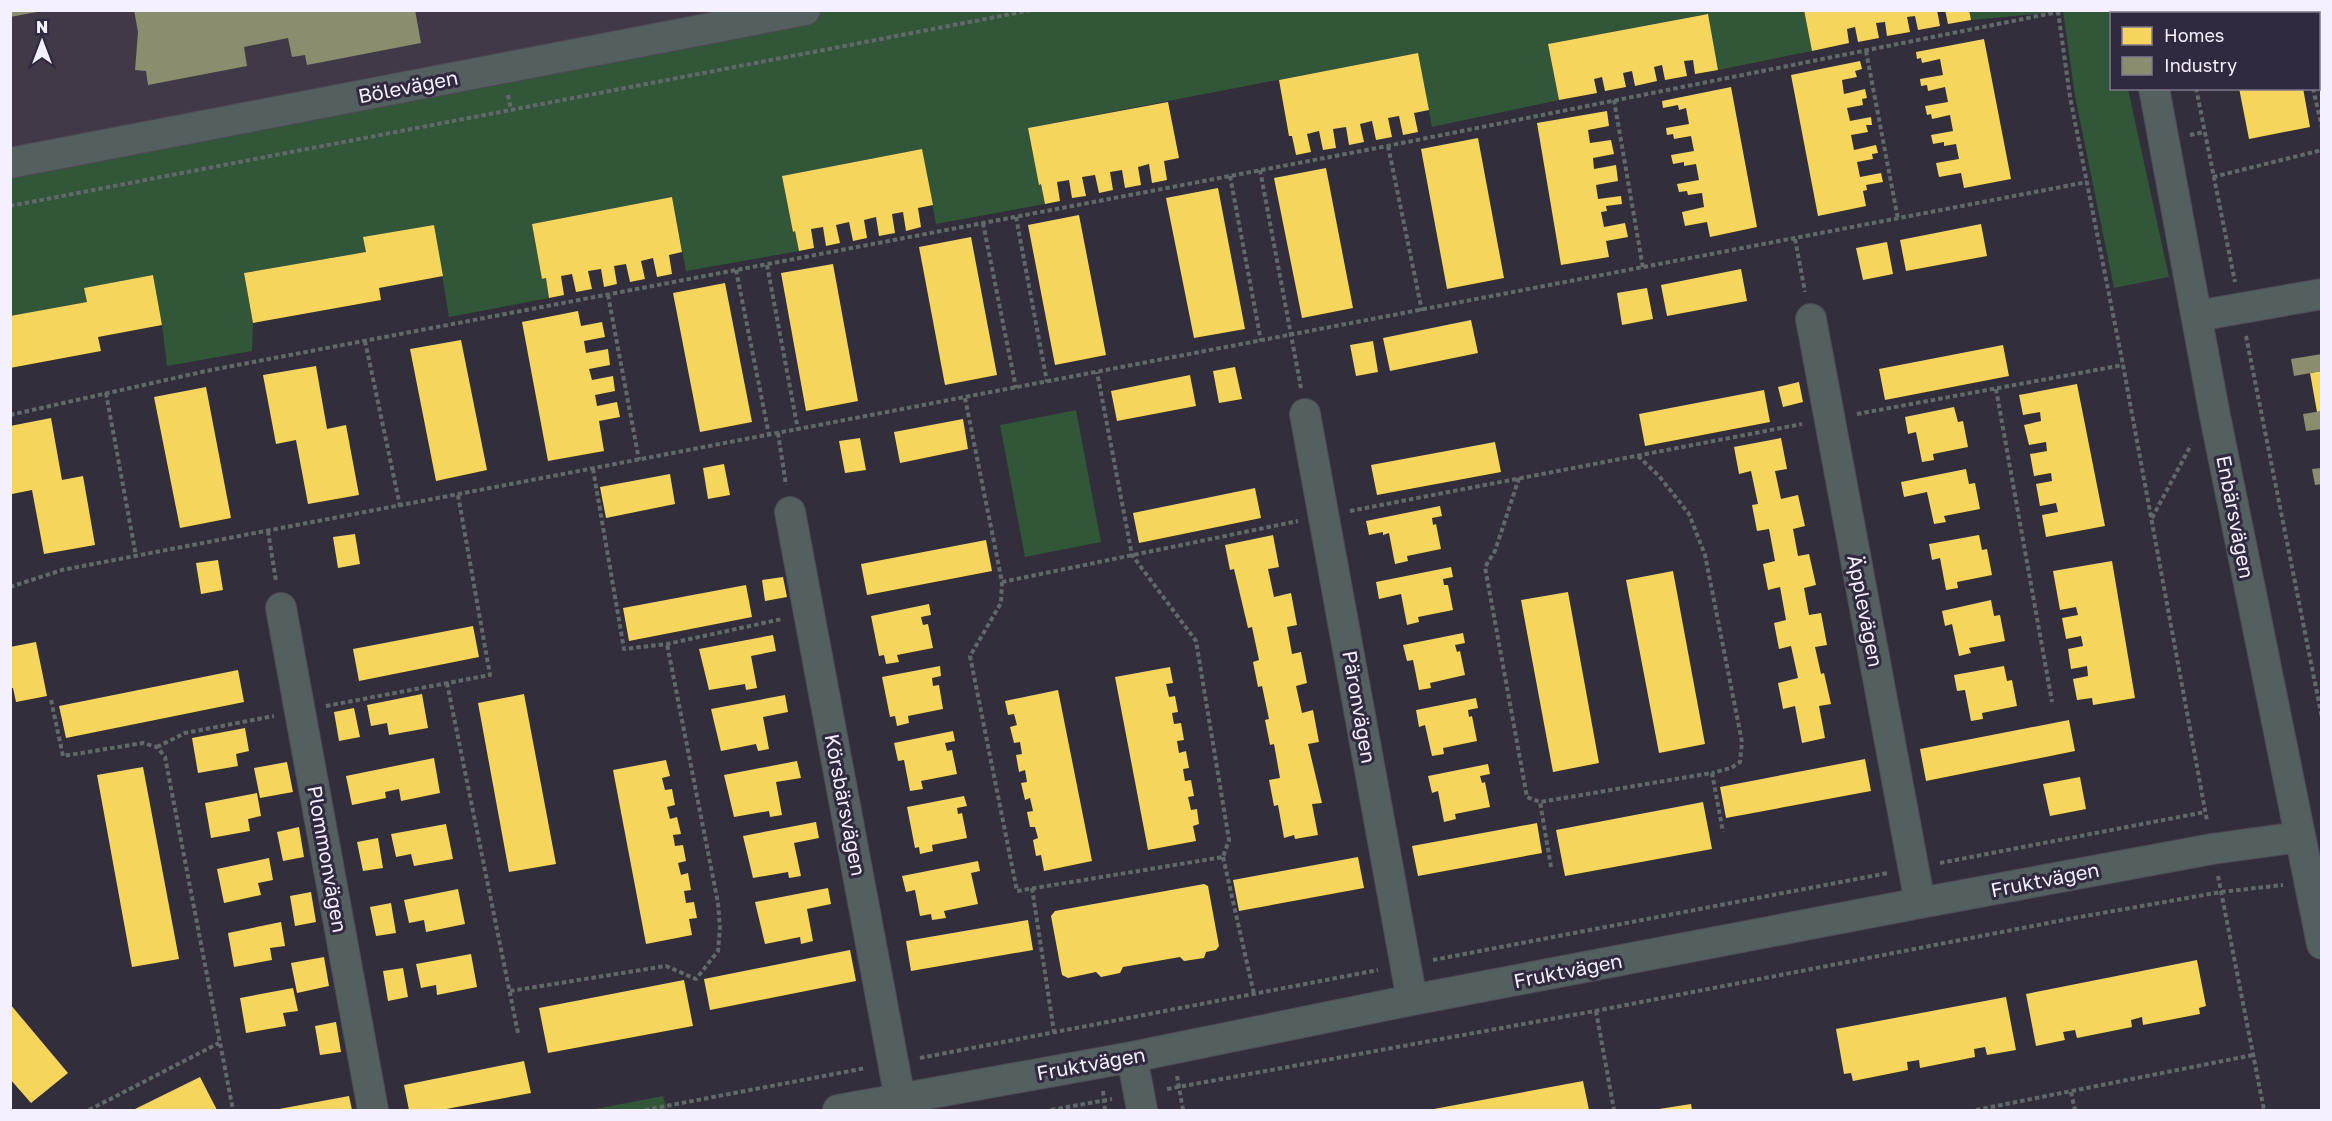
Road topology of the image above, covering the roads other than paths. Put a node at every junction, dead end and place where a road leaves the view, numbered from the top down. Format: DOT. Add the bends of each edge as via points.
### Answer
graph roads {
  1 [pos="805,10"];
  2 [pos="2154,90"];
  3 [pos="10,164"];
  4 [pos="2322,294"];
  5 [pos="2197,316"];
  6 [pos="1811,319"];
  7 [pos="1305,414"];
  8 [pos="790,512"];
  9 [pos="281,608"];
  10 [pos="2299,837"];
  11 [pos="1920,903"];
  12 [pos="2322,944"];
  13 [pos="1412,1000"];
  14 [pos="1132,1057"];
  15 [pos="900,1099"];
  16 [pos="1140,1102"];
  17 [pos="373,1110"];
  18 [pos="837,1110"];
  1 -- 3 [label="street, Bölevägen"];
  2 -- 5 [label="street, Enbärsvägen"];
  4 -- 5 [label="street"];
  5 -- 10 [label="street, Enbärsvägen"];
  6 -- 11 [label="street, Äpplevägen"];
  7 -- 13 [label="street, Päronvägen"];
  8 -- 15 [label="street, Körsbärsvägen"];
  9 -- 17 [label="street, Plommonvägen"];
  10 -- 11 [label="street, Fruktvägen" via="2212,849"];
  10 -- 12 [label="street, Enbärsvägen"];
  11 -- 13 [label="street, Fruktvägen"];
  13 -- 14 [label="street, Fruktvägen"];
  14 -- 15 [label="street, Fruktvägen"];
  14 -- 16 [label="street"];
  15 -- 18 [label="street, Fruktvägen"];
}
